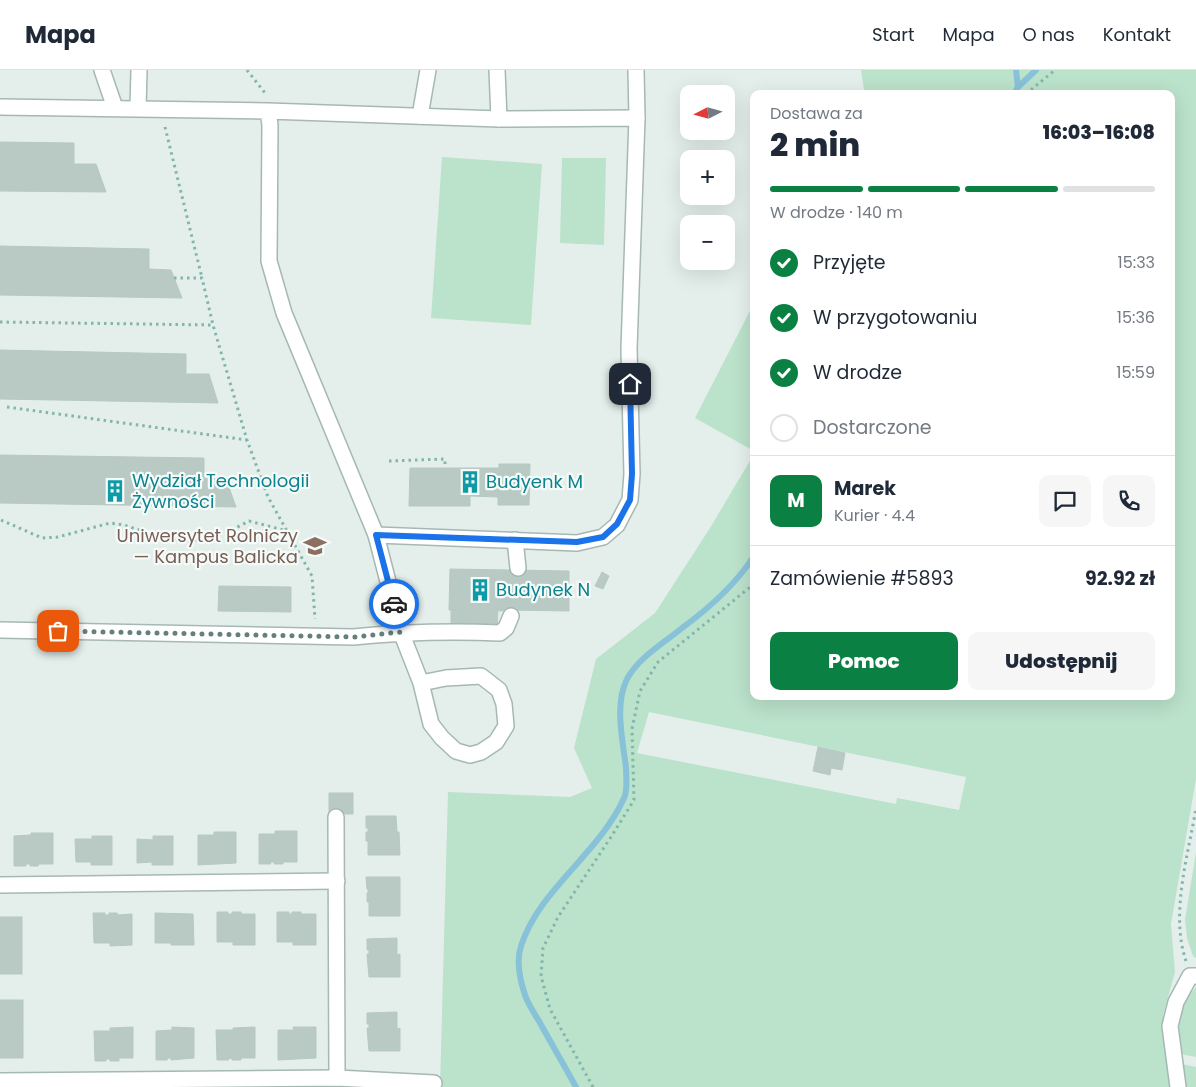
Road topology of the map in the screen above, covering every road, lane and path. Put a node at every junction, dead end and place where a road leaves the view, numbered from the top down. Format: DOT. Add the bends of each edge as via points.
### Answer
graph roads {
  1 [pos="102,70"];
  2 [pos="139,70"];
  3 [pos="247,70"];
  4 [pos="428,70"];
  5 [pos="497,70"];
  6 [pos="636,70"];
  7 [pos="1055,70"];
  8 [pos="1031,90"];
  9 [pos="265,93"];
  10 [pos="0,107"];
  11 [pos="115,108"];
  12 [pos="138,108"];
  13 [pos="268,111"];
  14 [pos="420,116"];
  15 [pos="637,118"];
  16 [pos="499,119"];
  17 [pos="164,126"];
  18 [pos="174,278"];
  19 [pos="202,278"];
  20 [pos="0,322"];
  21 [pos="213,325"];
  22 [pos="7,407"];
  23 [pos="247,440"];
  24 [pos="389,461"];
  25 [pos="445,468"];
  26 [pos="1,520"];
  27 [pos="287,531"];
  28 [pos="376,535"];
  29 [pos="515,540"];
  30 [pos="518,568"];
  31 [pos="750,586"];
  32 [pos="510,616"];
  33 [pos="317,624"];
  34 [pos="0,630"];
  35 [pos="401,632"];
  36 [pos="421,683"];
  37 [pos="1196,808"];
  38 [pos="336,817"];
  39 [pos="337,881"];
  40 [pos="0,885"];
  41 [pos="1193,976"];
  42 [pos="337,1078"];
  43 [pos="0,1081"];
  44 [pos="434,1082"];
  45 [pos="593,1087"];
  46 [pos="1178,1087"];
  1 -- 11 [label="street"];
  2 -- 12 [label="street"];
  3 -- 9 [label="path"];
  4 -- 14 [label="street"];
  5 -- 16 [label="street"];
  6 -- 15 [label="street"];
  7 -- 8 [label="path"];
  10 -- 11 [label="street"];
  11 -- 12 [label="street"];
  12 -- 13 [label="street"];
  13 -- 14 [label="street"];
  13 -- 28 [label="street" via="269,261 284,313"];
  14 -- 16 [label="street"];
  15 -- 16 [label="street"];
  15 -- 29 [label="street" via="629,349 630,500 617,524 603,537 577,542"];
  17 -- 19 [label="path"];
  18 -- 19 [label="path"];
  19 -- 21 [label="path"];
  20 -- 21 [label="path"];
  21 -- 23 [label="path"];
  22 -- 23 [label="path"];
  23 -- 27 [label="path" via="268,497"];
  24 -- 25 [label="path" via="445,459"];
  26 -- 27 [label="path" via="42,538 110,523 187,542 228,532 249,521"];
  27 -- 33 [label="path" via="312,576"];
  28 -- 29 [label="street"];
  28 -- 35 [label="street"];
  29 -- 30 [label="street"];
  31 -- 45 [label="path" via="658,662 640,691 632,729 634,800 558,917 543,948 542,976 550,1009"];
  32 -- 35 [label="street" via="506,628 500,632"];
  34 -- 35 [label="street" via="354,637"];
  35 -- 36 [label="street"];
  36 -- 36 [label="street" via="431,724 456,751 470,755 496,742 506,726 499,690 481,676"];
  37 -- 41 [label="path" via="1180,900 1184,956"];
  38 -- 39 [label="street"];
  39 -- 40 [label="street"];
  39 -- 42 [label="street"];
  41 -- 46 [label="street" via="1176,1002 1170,1026"];
  42 -- 43 [label="street"];
  42 -- 44 [label="street"];
}
